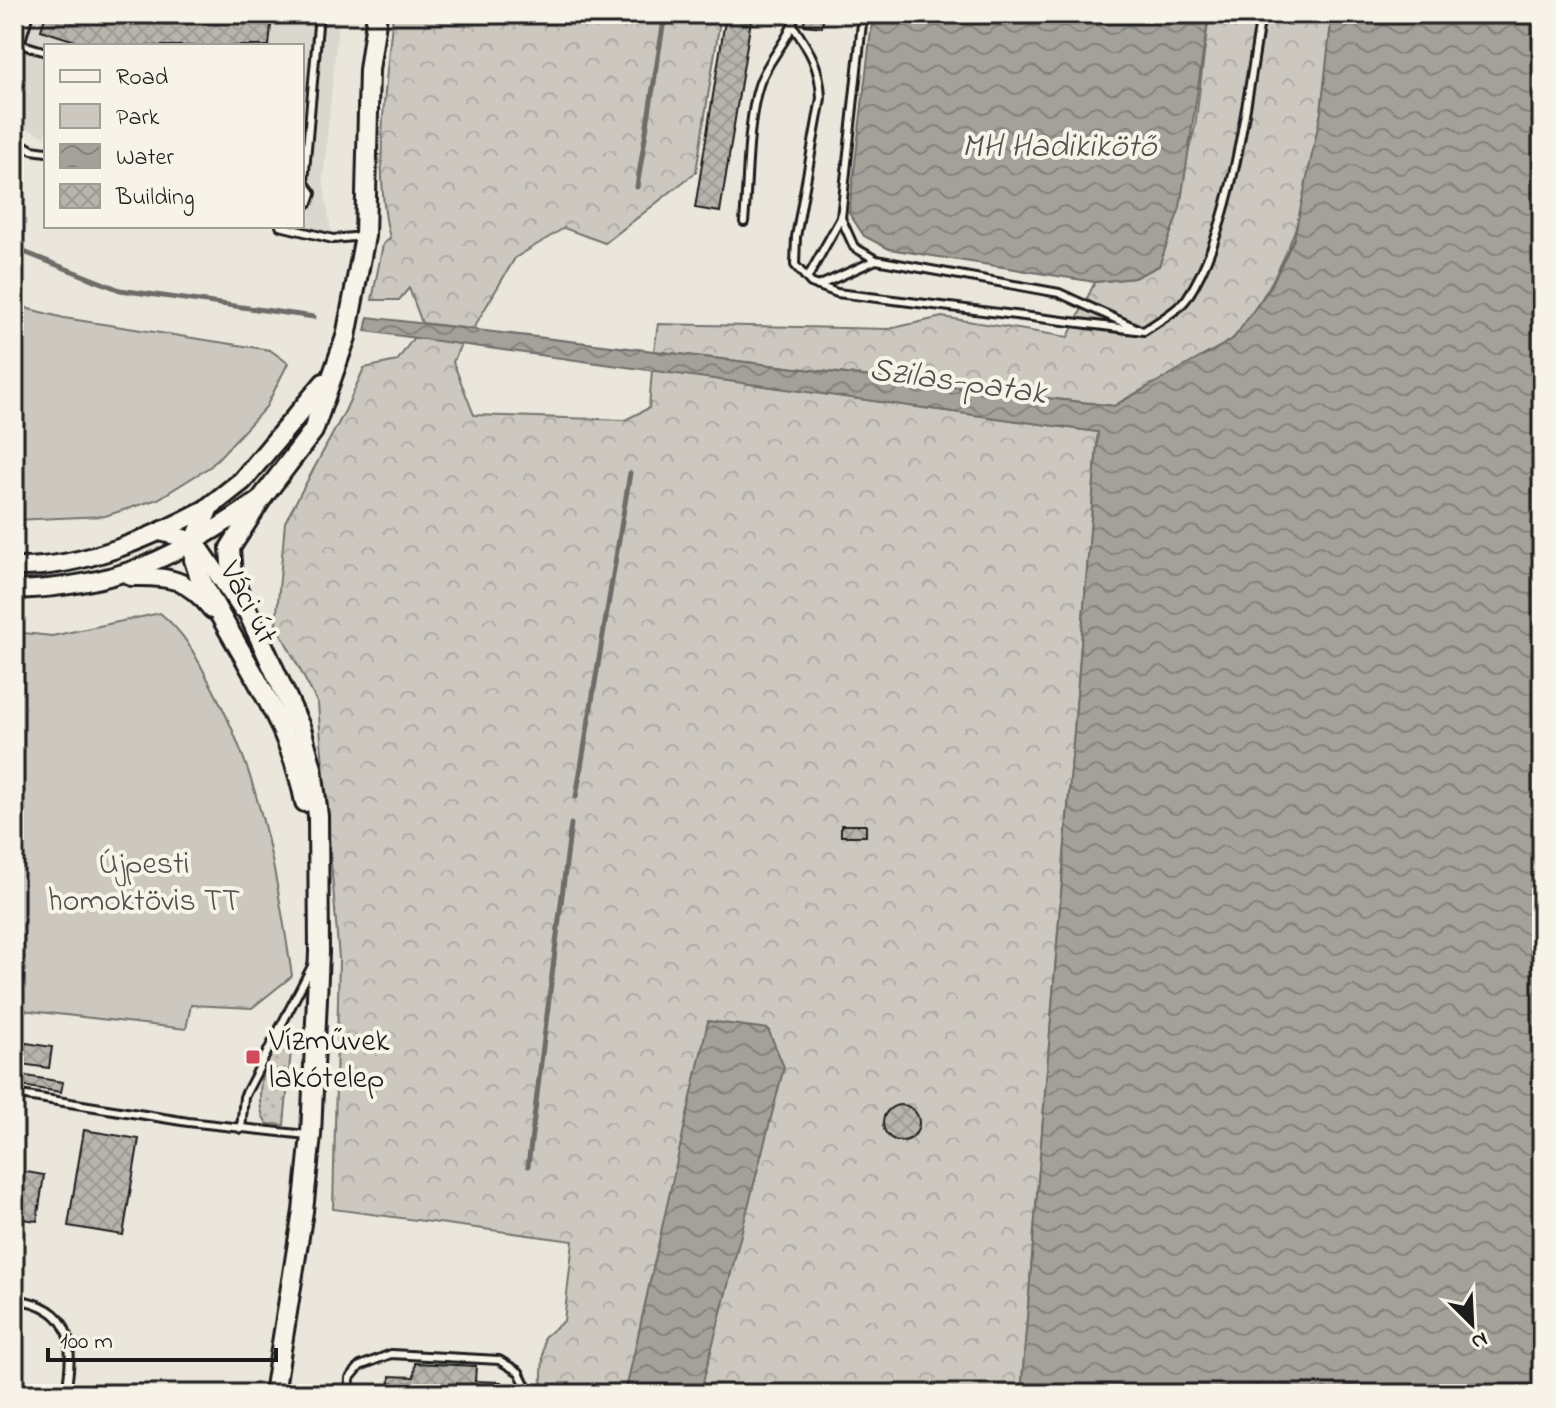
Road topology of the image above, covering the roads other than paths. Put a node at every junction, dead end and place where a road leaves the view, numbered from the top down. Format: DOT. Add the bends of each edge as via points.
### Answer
graph roads {
  1 [pos="29,14"];
  2 [pos="319,14"];
  3 [pos="377,14"];
  4 [pos="795,14"];
  5 [pos="863,14"];
  6 [pos="1261,14"];
  7 [pos="793,26"];
  8 [pos="44,51"];
  9 [pos="14,139"];
  10 [pos="44,152"];
  11 [pos="304,172"];
  12 [pos="304,183"];
  13 [pos="304,205"];
  14 [pos="841,218"];
  15 [pos="744,222"];
  16 [pos="288,228"];
  17 [pos="365,236"];
  18 [pos="876,260"];
  19 [pos="808,277"];
  20 [pos="818,286"];
  21 [pos="1144,331"];
  22 [pos="330,376"];
  23 [pos="262,498"];
  24 [pos="209,507"];
  25 [pos="160,532"];
  26 [pos="195,541"];
  27 [pos="14,567"];
  28 [pos="118,577"];
  29 [pos="14,590"];
  30 [pos="252,622"];
  31 [pos="225,628"];
  32 [pos="316,848"];
  33 [pos="319,952"];
  34 [pos="268,1045"];
  35 [pos="317,1047"];
  36 [pos="14,1094"];
  37 [pos="241,1129"];
  38 [pos="311,1135"];
  39 [pos="14,1299"];
  40 [pos="66,1394"];
  41 [pos="274,1394"];
  42 [pos="349,1394"];
  43 [pos="530,1394"];
  1 -- 8 [label="lane" via="20,44"];
  2 -- 11 [label="lane"];
  3 -- 17 [label="main road, Váci út" via="369,70"];
  4 -- 7 [label="lane"];
  5 -- 14 [label="lane"];
  6 -- 21 [label="lane" via="1214,247 1186,301"];
  7 -- 15 [label="lane" via="757,89"];
  7 -- 19 [label="lane" via="815,58 820,78 796,237 795,265"];
  9 -- 10 [label="lane"];
  12 -- 13 [label="lane" via="311,198"];
  14 -- 18 [label="lane" via="854,247"];
  14 -- 19 [label="lane"];
  16 -- 17 [label="lane" via="333,239"];
  17 -- 22 [label="main road, Váci út" via="346,337"];
  18 -- 20 [label="lane"];
  18 -- 21 [label="lane" via="1059,293"];
  19 -- 20 [label="lane"];
  20 -- 21 [label="lane" via="837,293"];
  22 -- 23 [label="main road, Váci út" via="313,431"];
  22 -- 24 [label="main road, Váci út" via="242,481"];
  23 -- 26 [label="main road"];
  23 -- 30 [label="main road, Váci út" via="230,548 232,577"];
  24 -- 25 [label="main road"];
  24 -- 26 [label="main road, Váci út"];
  25 -- 26 [label="main road"];
  25 -- 27 [label="main road" via="96,554"];
  26 -- 28 [label="main road"];
  26 -- 30 [label="main road"];
  26 -- 31 [label="main road, Váci út" via="197,569"];
  28 -- 29 [label="main road" via="57,589"];
  28 -- 31 [label="main road" via="174,579 201,596"];
  30 -- 32 [label="main road, Váci út" via="277,670 308,755 318,816"];
  31 -- 32 [label="main road, Váci út" via="285,730"];
  32 -- 33 [label="main road, Váci út"];
  33 -- 34 [label="lane"];
  33 -- 35 [label="main road, Váci út"];
  34 -- 35 [label="lane" via="287,1035"];
  34 -- 37 [label="lane" via="244,1097"];
  35 -- 38 [label="main road, Váci út"];
  36 -- 37 [label="lane"];
  37 -- 38 [label="lane"];
  38 -- 41 [label="main road, Váci út"];
  39 -- 40 [label="lane" via="36,1302 56,1313 70,1334"];
  42 -- 43 [label="lane" via="350,1378 360,1366 391,1354 499,1360 519,1372"];
}
